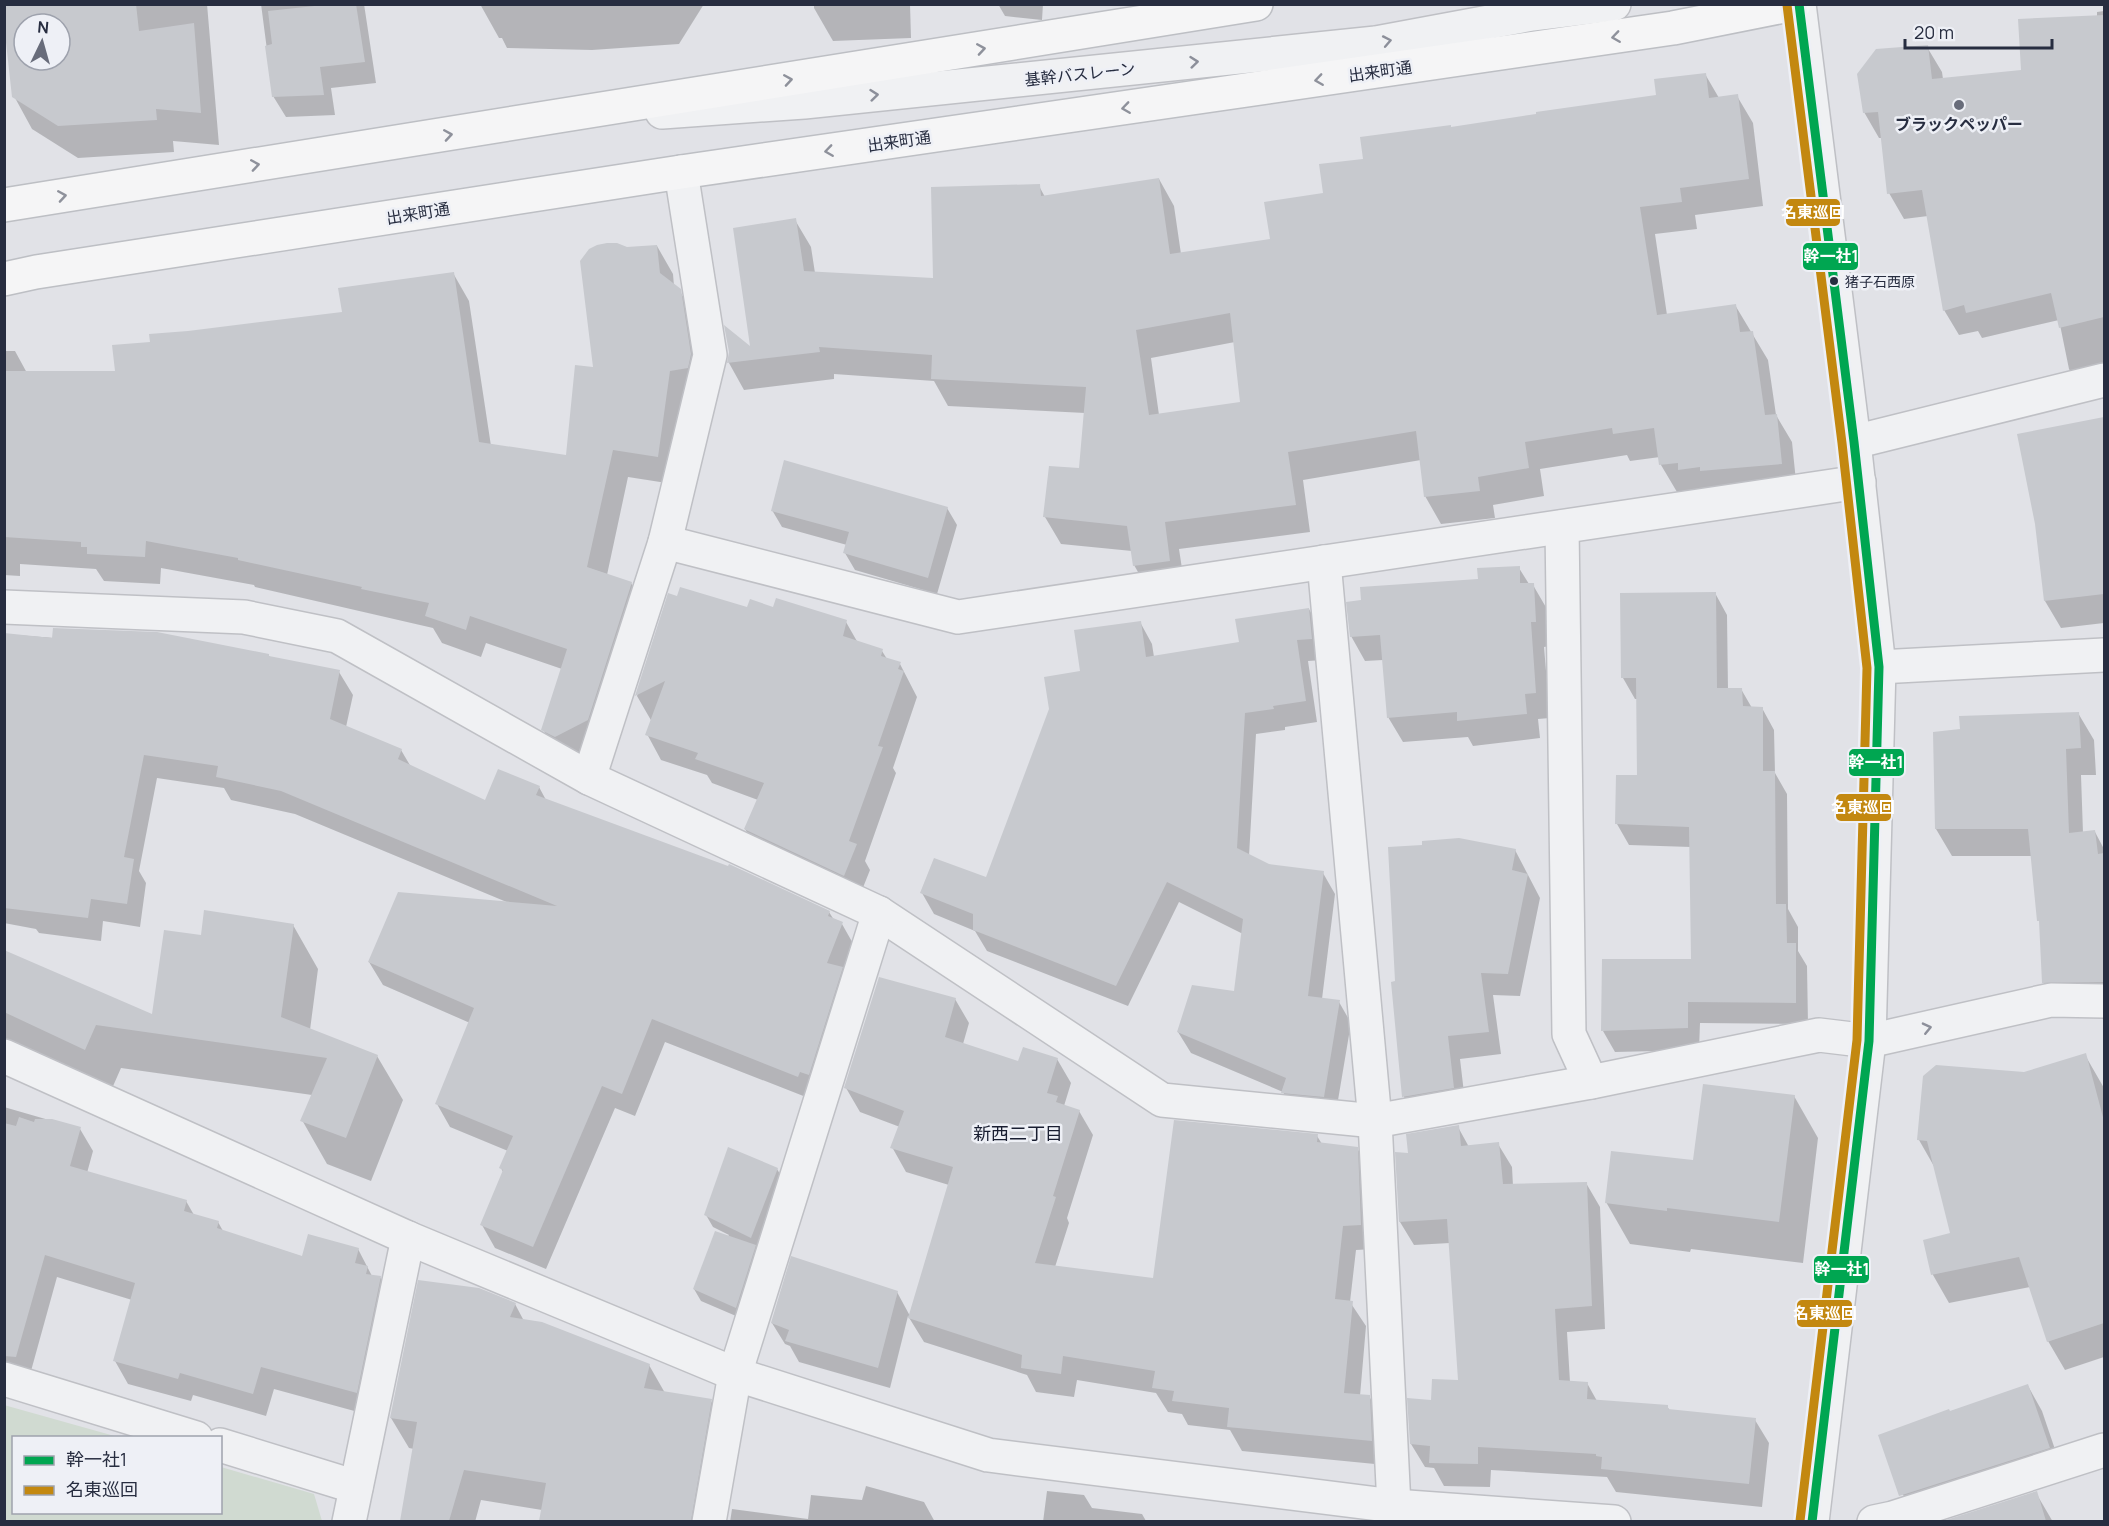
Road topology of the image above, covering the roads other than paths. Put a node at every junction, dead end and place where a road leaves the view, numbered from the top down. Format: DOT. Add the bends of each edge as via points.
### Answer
graph roads {
  1 [pos="1256,4"];
  2 [pos="1614,4"];
  3 [pos="1729,4"];
  4 [pos="1794,4"];
  5 [pos="1799,4"];
  6 [pos="1673,28"];
  7 [pos="544,120"];
  8 [pos="681,172"];
  9 [pos="4,205"];
  10 [pos="4,279"];
  11 [pos="2104,380"];
  12 [pos="1854,442"];
  13 [pos="1859,482"];
  14 [pos="1562,527"];
  15 [pos="665,542"];
  16 [pos="1324,562"];
  17 [pos="4,607"];
  18 [pos="2104,655"];
  19 [pos="1879,667"];
  20 [pos="589,778"];
  21 [pos="879,913"];
  22 [pos="2104,1001"];
  23 [pos="1869,1041"];
  24 [pos="4,1056"];
  25 [pos="1591,1082"];
  26 [pos="1375,1121"];
  27 [pos="408,1238"];
  28 [pos="735,1374"];
  29 [pos="4,1379"];
  30 [pos="193,1436"];
  31 [pos="222,1446"];
  32 [pos="2104,1450"];
  33 [pos="356,1487"];
  34 [pos="1393,1514"];
  35 [pos="349,1521"];
  36 [pos="709,1521"];
  37 [pos="1614,1521"];
  38 [pos="1812,1521"];
  39 [pos="1874,1521"];
  7 -- 1 [label="main road, one-way"];
  7 -- 2 [label="street, 基幹バスレーン, one-way" via="804,102 1376,43 1532,14"];
  3 -- 6 [label="street"];
  4 -- 6 [label="main road, 出来町通"];
  5 -- 12 [label="street"];
  6 -- 8 [label="main road, 出来町通, one-way"];
  9 -- 7 [label="main road, one-way"];
  8 -- 10 [label="main road, 出来町通"];
  8 -- 15 [label="street" via="710,355"];
  11 -- 12 [label="street"];
  12 -- 13 [label="street"];
  13 -- 14 [label="street"];
  13 -- 19 [label="street"];
  14 -- 16 [label="street"];
  14 -- 25 [label="street" via="1569,1034"];
  15 -- 16 [label="street" via="958,617"];
  15 -- 20 [label="street"];
  16 -- 26 [label="street"];
  17 -- 20 [label="street" via="244,617 337,636"];
  18 -- 19 [label="street"];
  19 -- 23 [label="street"];
  20 -- 21 [label="street"];
  21 -- 26 [label="street" via="1162,1100"];
  21 -- 28 [label="street"];
  23 -- 22 [label="street, one-way" via="2051,1000"];
  23 -- 25 [label="street" via="1819,1035"];
  23 -- 38 [label="street"];
  24 -- 27 [label="street"];
  25 -- 26 [label="street"];
  26 -- 34 [label="street"];
  27 -- 28 [label="street"];
  27 -- 33 [label="street"];
  28 -- 34 [label="street" via="988,1455"];
  28 -- 36 [label="street"];
  29 -- 30 [label="street"];
  31 -- 33 [label="street"];
  32 -- 39 [label="street"];
  33 -- 35 [label="street"];
  34 -- 37 [label="street"];
}
